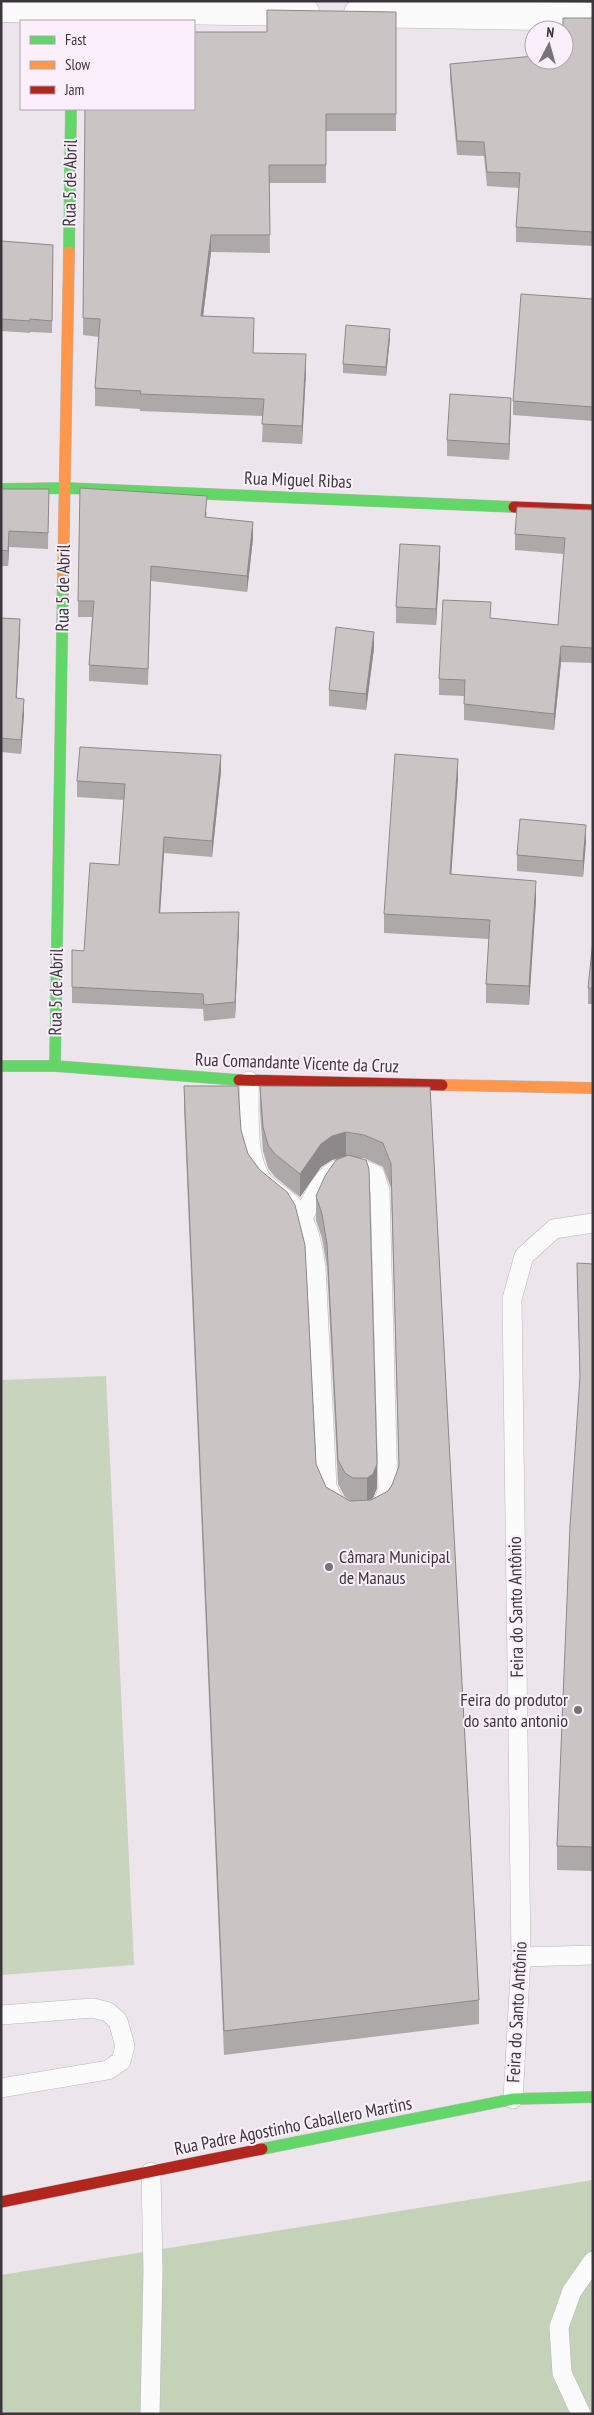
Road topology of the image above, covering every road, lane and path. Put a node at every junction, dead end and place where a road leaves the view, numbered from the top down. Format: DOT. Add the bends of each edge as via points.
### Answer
graph roads {
  1 [pos="1,8"];
  2 [pos="72,10"];
  3 [pos="593,17"];
  4 [pos="71,110"];
  5 [pos="65,488"];
  6 [pos="1,489"];
  7 [pos="593,510"];
  8 [pos="1,1066"];
  9 [pos="55,1066"];
  10 [pos="249,1081"];
  11 [pos="593,1088"];
  12 [pos="303,1218"];
  13 [pos="593,1223"];
  14 [pos="593,1955"];
  15 [pos="521,1957"];
  16 [pos="1,2015"];
  17 [pos="1,2088"];
  18 [pos="593,2097"];
  19 [pos="513,2099"];
  20 [pos="151,2172"];
  21 [pos="1,2202"];
  22 [pos="593,2261"];
  23 [pos="150,2414"];
  24 [pos="581,2414"];
  1 -- 2 [label="street"];
  2 -- 3 [label="street"];
  4 -- 5 [label="street, Rua 5 de Abril"];
  5 -- 6 [label="street, Rua Miguel Ribas"];
  5 -- 7 [label="street, Rua Miguel Ribas"];
  5 -- 9 [label="street, Rua 5 de Abril"];
  8 -- 9 [label="street, Rua Comandante Vicente da Cruz"];
  9 -- 10 [label="street, Rua Comandante Vicente da Cruz"];
  10 -- 11 [label="street, Rua Comandante Vicente da Cruz"];
  10 -- 12 [label="lane" via="252,1155 258,1174"];
  12 -- 12 [label="lane" via="312,1239 316,1268 327,1487 336,1505 350,1513 370,1513 382,1505 388,1490 380,1191 375,1175 361,1167 343,1168 329,1174 317,1188"];
  13 -- 15 [label="lane, Feira do Santo Antônio" via="554,1229 524,1256 512,1299"];
  14 -- 15 [label="lane"];
  15 -- 19 [label="lane, Feira do Santo Antônio"];
  16 -- 17 [label="lane" via="93,2008 108,2012 118,2021 125,2046 121,2061 108,2070"];
  18 -- 19 [label="street, Rua Padre Agostinho Caballero Martins"];
  19 -- 20 [label="street, Rua Padre Agostinho Caballero Martins"];
  20 -- 21 [label="street, Rua Padre Agostinho Caballero Martins"];
  20 -- 23 [label="lane"];
  22 -- 24 [label="lane" via="572,2291 559,2327 562,2374"];
}
